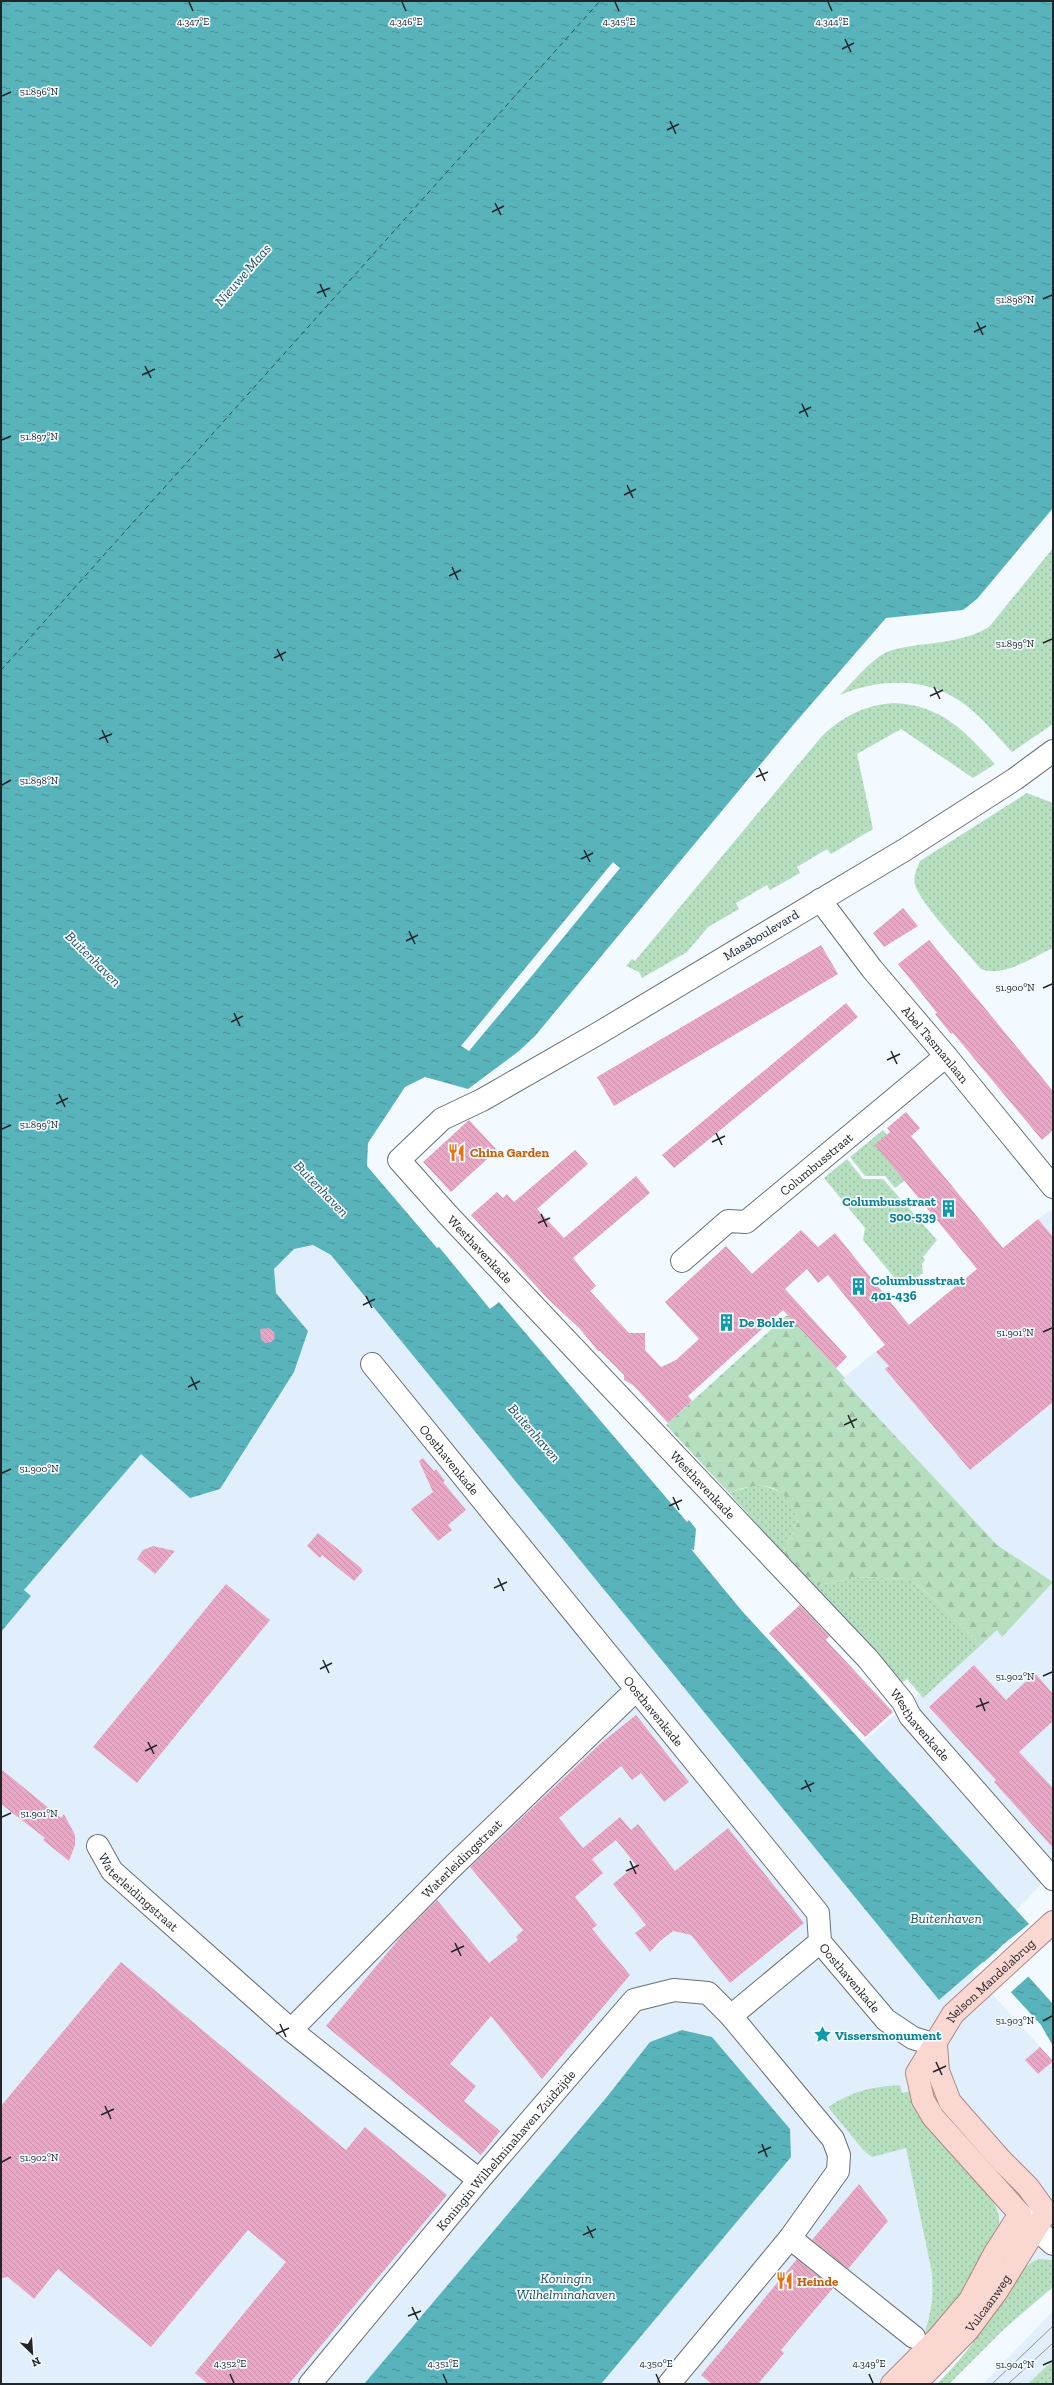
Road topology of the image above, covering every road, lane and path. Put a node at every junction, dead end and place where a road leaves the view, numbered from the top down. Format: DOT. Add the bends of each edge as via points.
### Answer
graph roads {
  1 [pos="1053,751"];
  2 [pos="820,900"];
  3 [pos="946,1056"];
  4 [pos="464,1108"];
  5 [pos="1053,1187"];
  6 [pos="682,1261"];
  7 [pos="372,1364"];
  8 [pos="636,1690"];
  9 [pos="98,1846"];
  10 [pos="1053,1879"];
  11 [pos="1053,1922"];
  12 [pos="820,1942"];
  13 [pos="731,2016"];
  14 [pos="291,2030"];
  15 [pos="936,2045"];
  16 [pos="480,2180"];
  17 [pos="1039,2218"];
  18 [pos="790,2238"];
  19 [pos="1053,2244"];
  20 [pos="914,2337"];
  21 [pos="310,2384"];
  22 [pos="669,2384"];
  23 [pos="892,2384"];
  24 [pos="915,2384"];
  1 -- 2 [label="street, Maasboulevard" via="1002,787"];
  2 -- 3 [label="street, Abel Tasmanlaan" via="872,969"];
  2 -- 4 [label="street, Maasboulevard" via="599,1033 488,1097"];
  3 -- 5 [label="street, Abel Tasmanlaan"];
  3 -- 6 [label="street, Columbusstraat" via="746,1222 728,1222"];
  4 -- 10 [label="street, Westhavenkade" via="442,1119 400,1160 868,1659 903,1702 910,1716"];
  7 -- 8 [label="street, Oosthavenkade"];
  8 -- 12 [label="street, Oosthavenkade" via="818,1913"];
  8 -- 14 [label="street, Waterleidingstraat" via="448,1871"];
  9 -- 14 [label="street, Waterleidingstraat" via="112,1871"];
  11 -- 15 [label="main road, Nelson Mandelabrug" via="953,2014"];
  12 -- 13 [label="street"];
  12 -- 15 [label="street, Oosthavenkade" via="886,2020 913,2038"];
  13 -- 16 [label="street, Koningin Wilhelminahaven Zuidzijde" via="708,1993 674,1990 634,2000"];
  13 -- 18 [label="street, Koningin Wilhelminahaven Zuidzijde" via="833,2139 839,2155 838,2171"];
  14 -- 16 [label="street, Waterleidingstraat"];
  15 -- 17 [label="main road" via="917,2073 923,2100 933,2117"];
  16 -- 21 [label="street, Koningin Wilhelminahaven Zuidzijde"];
  17 -- 19 [label="street"];
  17 -- 23 [label="main road, Vulcaanweg" via="995,2253 970,2300 937,2339"];
  17 -- 24 [label="main road, Vulcaanweg" via="997,2290 968,2330"];
  18 -- 20 [label="street"];
  18 -- 22 [label="street, Koningin Wilhelminahaven Zuidzijde"];
}
